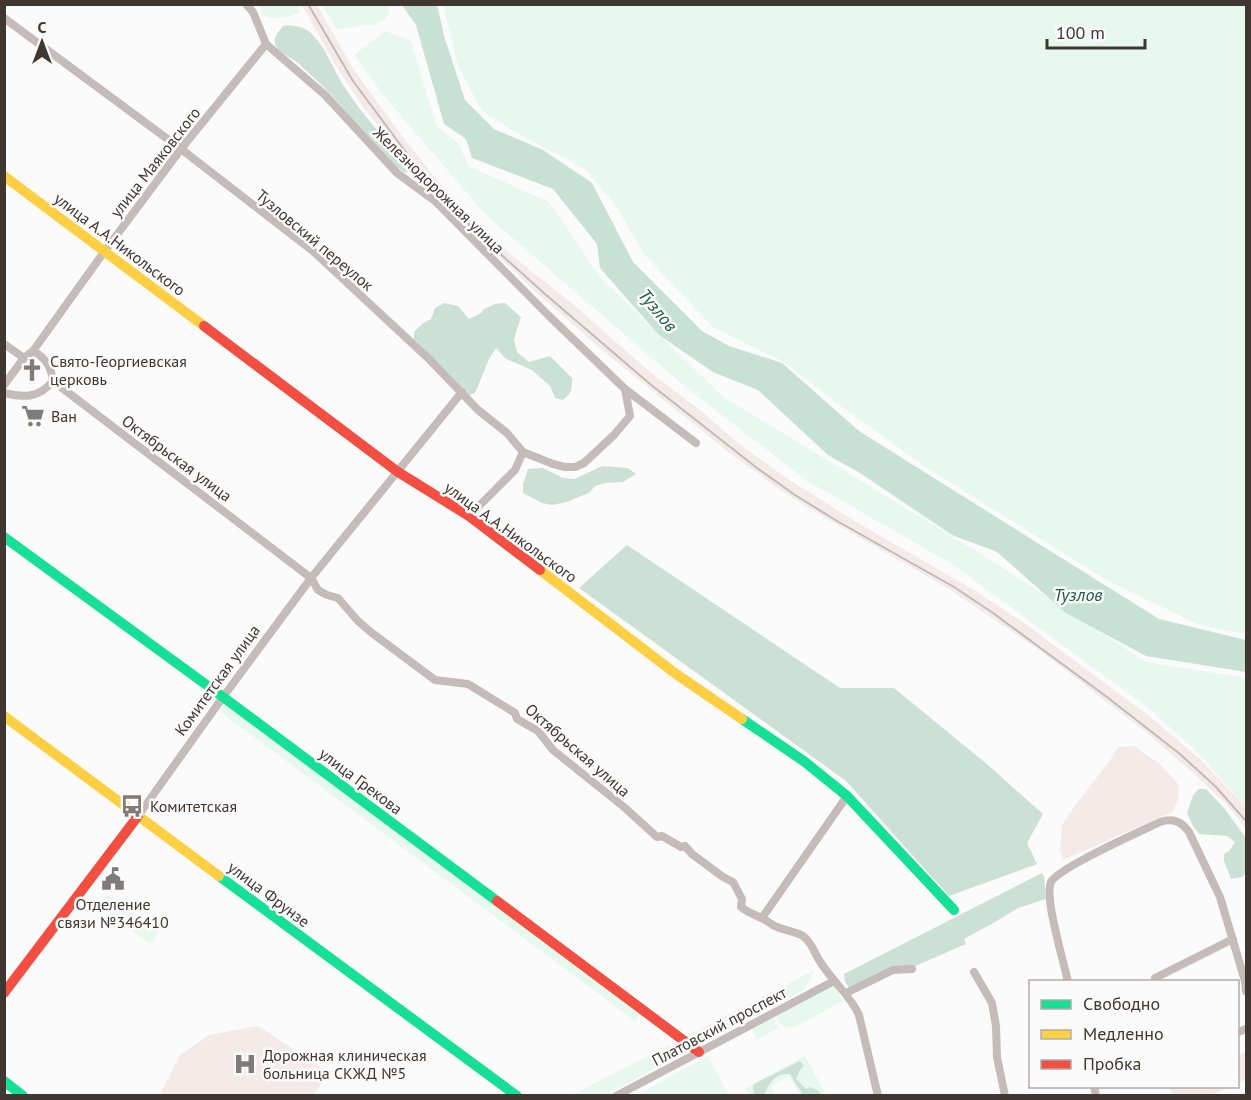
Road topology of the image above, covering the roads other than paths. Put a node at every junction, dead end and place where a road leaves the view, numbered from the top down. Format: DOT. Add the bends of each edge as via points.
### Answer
graph roads {
  1 [pos="246,4"];
  2 [pos="4,18"];
  3 [pos="266,44"];
  4 [pos="182,149"];
  5 [pos="4,176"];
  6 [pos="104,252"];
  7 [pos="4,344"];
  8 [pos="33,351"];
  9 [pos="24,358"];
  10 [pos="54,381"];
  11 [pos="4,385"];
  12 [pos="625,389"];
  13 [pos="462,392"];
  14 [pos="4,393"];
  15 [pos="696,443"];
  16 [pos="523,452"];
  17 [pos="398,472"];
  18 [pos="470,516"];
  19 [pos="4,537"];
  20 [pos="311,578"];
  21 [pos="223,696"];
  22 [pos="4,716"];
  23 [pos="847,795"];
  24 [pos="138,816"];
  25 [pos="954,910"];
  26 [pos="762,918"];
  27 [pos="1233,939"];
  28 [pos="912,969"];
  29 [pos="974,972"];
  30 [pos="1155,978"];
  31 [pos="1068,980"];
  32 [pos="834,981"];
  33 [pos="1246,991"];
  34 [pos="4,993"];
  35 [pos="846,993"];
  36 [pos="699,1052"];
  37 [pos="4,1081"];
  38 [pos="23,1095"];
  39 [pos="517,1095"];
  40 [pos="616,1095"];
  41 [pos="878,1095"];
  42 [pos="1005,1095"];
  1 -- 3 [label="street, Железнодорожная улица"];
  2 -- 4 [label="street, Тузловский переулок"];
  3 -- 4 [label="street, улица Маяковского"];
  3 -- 12 [label="street, Железнодорожная улица" via="325,95 398,173 435,201"];
  4 -- 6 [label="street, улица Маяковского"];
  4 -- 13 [label="street, Тузловский переулок" via="313,252"];
  5 -- 6 [label="street, улица А.А.Никольского"];
  6 -- 8 [label="street, улица Маяковского"];
  6 -- 17 [label="street, улица А.А.Никольского"];
  7 -- 9 [label="street"];
  8 -- 9 [label="street, улица Маяковского"];
  8 -- 10 [label="street" via="48,363"];
  9 -- 11 [label="street, улица Маяковского"];
  10 -- 14 [label="street" via="38,394"];
  10 -- 20 [label="street, Октябрьская улица"];
  12 -- 15 [label="street, Железнодорожная улица"];
  12 -- 16 [label="street" via="630,416 584,463 564,466"];
  13 -- 16 [label="street, Тузловский переулок"];
  13 -- 17 [label="street, Комитетская улица"];
  16 -- 18 [label="street" via="515,470"];
  17 -- 18 [label="street, улица А.А.Никольского"];
  17 -- 20 [label="street, Комитетская улица"];
  18 -- 23 [label="street, улица А.А.Никольского" via="676,674"];
  19 -- 21 [label="street, улица Грекова"];
  20 -- 21 [label="street, Комитетская улица"];
  20 -- 26 [label="street, Октябрьская улица" via="318,590 338,598 372,633 435,680 468,684 515,713 517,719 538,731 553,750 657,837 685,846 733,882 742,899 741,908"];
  21 -- 24 [label="street, Комитетская улица"];
  21 -- 36 [label="street, улица Грекова"];
  22 -- 24 [label="street, улица Фрунзе"];
  23 -- 25 [label="street, улица А.А.Никольского"];
  23 -- 26 [label="street"];
  24 -- 34 [label="street, Комитетская улица"];
  24 -- 39 [label="street, улица Фрунзе"];
  26 -- 32 [label="street, Октябрьская улица" via="810,942"];
  27 -- 30 [label="street"];
  27 -- 31 [label="street" via="1220,897 1190,832 1177,821 1168,820 1091,856 1051,883 1050,902"];
  27 -- 33 [label="street"];
  28 -- 35 [label="street" via="892,970"];
  29 -- 42 [label="street" via="992,1003"];
  32 -- 35 [label="street, Октябрьская улица"];
  32 -- 36 [label="street, Платовский проспект"];
  35 -- 41 [label="street, Октябрьская улица" via="859,1015"];
  36 -- 40 [label="street, Платовский проспект"];
  37 -- 38 [label="street"];
}
